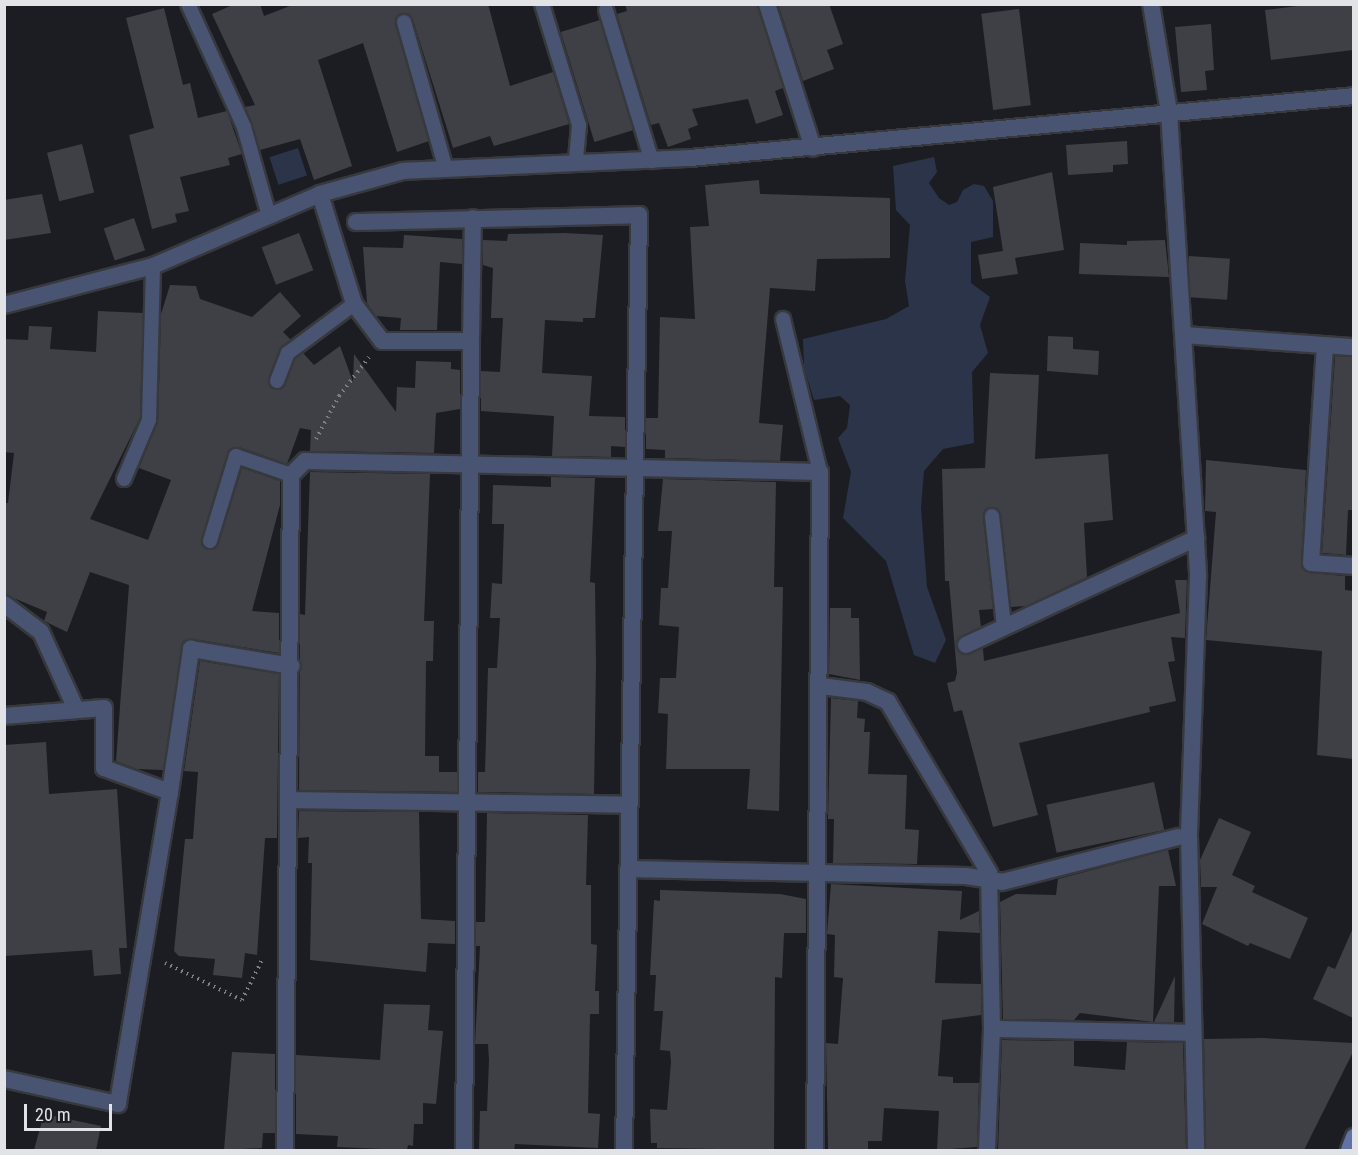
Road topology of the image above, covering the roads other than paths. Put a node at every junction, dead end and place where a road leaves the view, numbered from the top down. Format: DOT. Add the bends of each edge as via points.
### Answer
graph roads {
  1 [pos="188,4"];
  2 [pos="542,4"];
  3 [pos="767,4"];
  4 [pos="1151,4"];
  5 [pos="606,10"];
  6 [pos="404,22"];
  7 [pos="1353,96"];
  8 [pos="1169,112"];
  9 [pos="813,148"];
  10 [pos="652,161"];
  11 [pos="576,163"];
  12 [pos="445,166"];
  13 [pos="320,194"];
  14 [pos="268,216"];
  15 [pos="473,218"];
  16 [pos="356,222"];
  17 [pos="153,266"];
  18 [pos="354,304"];
  19 [pos="4,305"];
  20 [pos="783,319"];
  21 [pos="1185,335"];
  22 [pos="471,341"];
  23 [pos="1325,346"];
  24 [pos="1353,347"];
  25 [pos="277,381"];
  26 [pos="470,463"];
  27 [pos="633,469"];
  28 [pos="820,472"];
  29 [pos="291,475"];
  30 [pos="124,479"];
  31 [pos="992,516"];
  32 [pos="1196,538"];
  33 [pos="210,541"];
  34 [pos="1353,566"];
  35 [pos="4,604"];
  36 [pos="1004,627"];
  37 [pos="966,645"];
  38 [pos="292,666"];
  39 [pos="821,686"];
  40 [pos="76,709"];
  41 [pos="4,716"];
  42 [pos="171,792"];
  43 [pos="291,800"];
  44 [pos="470,802"];
  45 [pos="629,805"];
  46 [pos="1178,837"];
  47 [pos="628,868"];
  48 [pos="818,873"];
  49 [pos="989,879"];
  50 [pos="992,1029"];
  51 [pos="1192,1033"];
  52 [pos="4,1079"];
  53 [pos="1353,1137"];
  54 [pos="285,1150"];
  55 [pos="464,1150"];
  56 [pos="624,1150"];
  57 [pos="815,1150"];
  58 [pos="987,1150"];
  59 [pos="1196,1150"];
  60 [pos="1349,1150"];
  1 -- 14 [label="lane" via="244,127"];
  2 -- 11 [label="lane" via="579,125"];
  3 -- 9 [label="street"];
  4 -- 8 [label="street"];
  5 -- 10 [label="lane"];
  6 -- 12 [label="lane"];
  7 -- 8 [label="street"];
  8 -- 9 [label="street"];
  8 -- 21 [label="street"];
  9 -- 10 [label="street"];
  10 -- 11 [label="street"];
  11 -- 12 [label="street"];
  12 -- 13 [label="street" via="380,176"];
  13 -- 14 [label="street"];
  13 -- 18 [label="street"];
  14 -- 17 [label="street"];
  15 -- 16 [label="street"];
  15 -- 22 [label="street"];
  15 -- 27 [label="street" via="639,215"];
  17 -- 19 [label="street"];
  17 -- 30 [label="lane" via="149,420"];
  18 -- 22 [label="street" via="382,341"];
  18 -- 25 [label="lane" via="288,353"];
  20 -- 28 [label="lane"];
  21 -- 23 [label="street"];
  21 -- 32 [label="street"];
  22 -- 26 [label="street"];
  23 -- 24 [label="street"];
  23 -- 34 [label="street" via="1311,563"];
  26 -- 27 [label="street"];
  26 -- 29 [label="street" via="305,461"];
  26 -- 44 [label="street"];
  27 -- 28 [label="street"];
  27 -- 45 [label="street"];
  28 -- 39 [label="street"];
  29 -- 33 [label="lane" via="236,456"];
  29 -- 38 [label="street"];
  31 -- 36 [label="lane"];
  32 -- 36 [label="street"];
  32 -- 51 [label="street" via="1198,645 1189,834"];
  35 -- 40 [label="street" via="41,632"];
  36 -- 37 [label="street"];
  38 -- 42 [label="street" via="191,649"];
  38 -- 43 [label="street"];
  39 -- 48 [label="street"];
  39 -- 49 [label="street" via="867,692 888,702"];
  40 -- 41 [label="street"];
  40 -- 42 [label="street" via="104,708 104,768"];
  42 -- 52 [label="street" via="118,1104"];
  43 -- 44 [label="street"];
  43 -- 54 [label="street"];
  44 -- 45 [label="street"];
  44 -- 55 [label="street"];
  45 -- 47 [label="street"];
  46 -- 49 [label="street" via="1002,882"];
  47 -- 48 [label="street"];
  47 -- 56 [label="street"];
  48 -- 49 [label="street"];
  48 -- 57 [label="street"];
  49 -- 50 [label="street"];
  50 -- 51 [label="street"];
  50 -- 58 [label="street"];
  51 -- 59 [label="street"];
  53 -- 60 [label="main road"];
}
